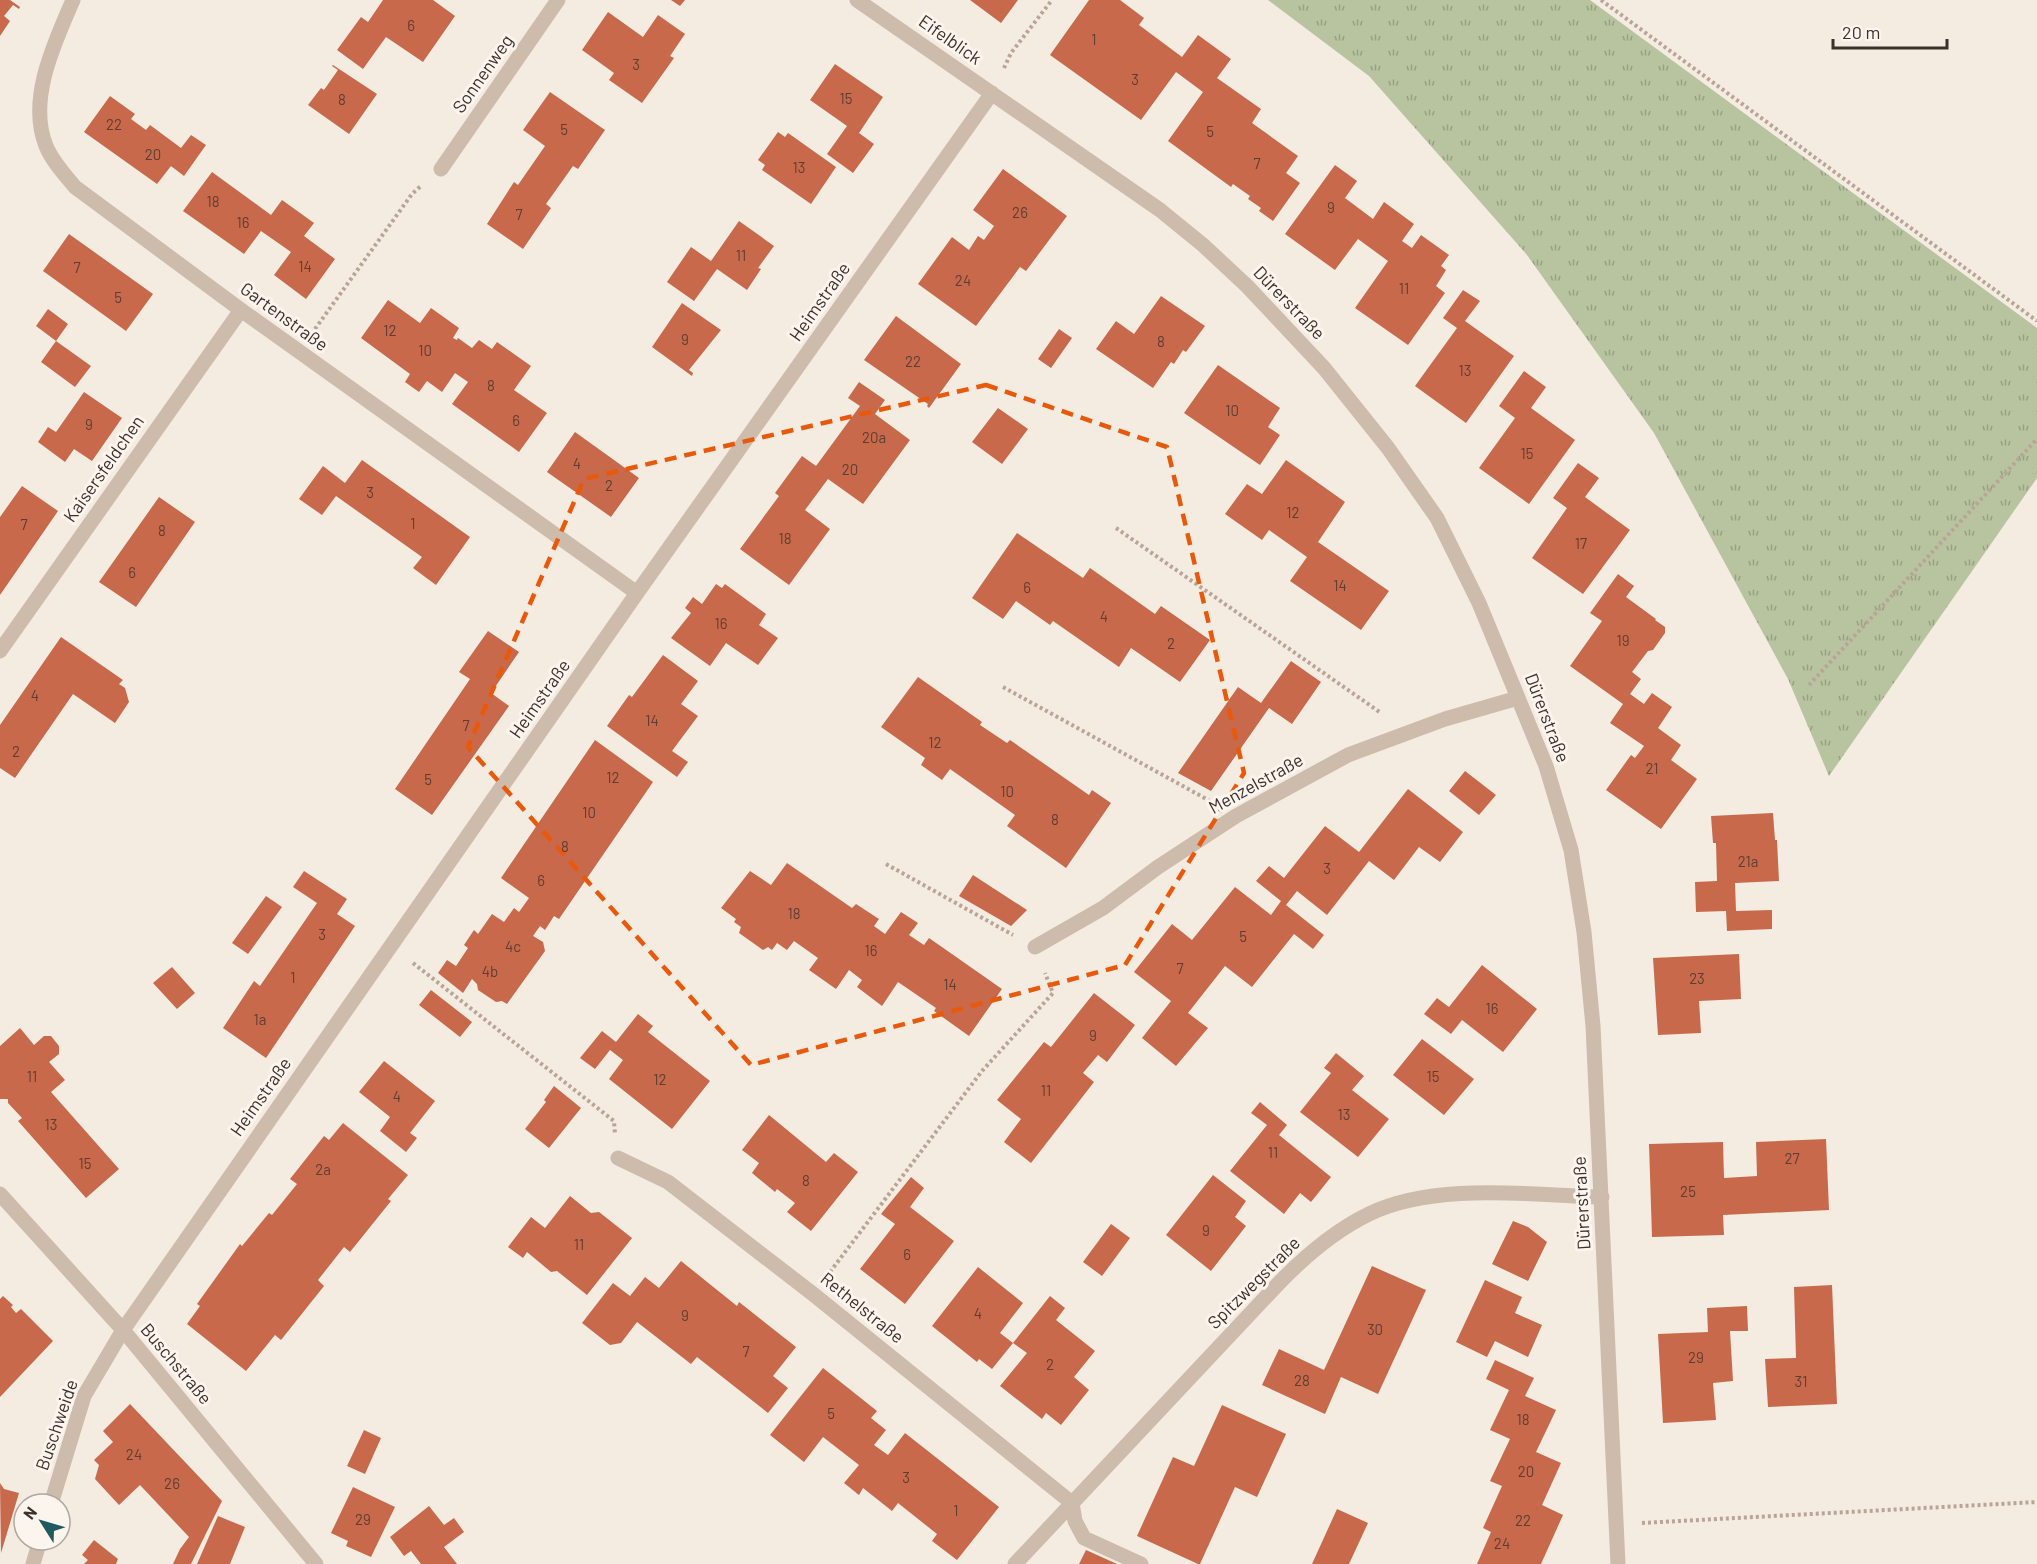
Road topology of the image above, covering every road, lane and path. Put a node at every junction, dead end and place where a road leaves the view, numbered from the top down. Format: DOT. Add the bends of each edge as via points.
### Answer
graph roads {
  1 [pos="73,0"];
  2 [pos="558,0"];
  3 [pos="857,0"];
  4 [pos="1052,0"];
  5 [pos="1601,0"];
  6 [pos="992,93"];
  7 [pos="441,169"];
  8 [pos="241,310"];
  9 [pos="2037,321"];
  10 [pos="299,352"];
  11 [pos="2037,439"];
  12 [pos="1116,528"];
  13 [pos="638,593"];
  14 [pos="0,651"];
  15 [pos="1809,685"];
  16 [pos="1003,687"];
  17 [pos="1518,698"];
  18 [pos="1409,732"];
  19 [pos="1236,816"];
  20 [pos="886,864"];
  21 [pos="391,946"];
  22 [pos="1035,947"];
  23 [pos="618,1158"];
  24 [pos="0,1194"];
  25 [pos="1602,1197"];
  26 [pos="813,1294"];
  27 [pos="123,1330"];
  28 [pos="55,1492"];
  29 [pos="2037,1502"];
  30 [pos="1072,1503"];
  31 [pos="1616,1524"];
  32 [pos="316,1564"];
  33 [pos="1015,1564"];
  34 [pos="1140,1564"];
  35 [pos="1618,1564"];
  1 -- 8 [label="street, Gartenstraße" via="44,74 39,115 46,146 75,187"];
  2 -- 7 [label="street, Sonnenweg"];
  3 -- 6 [label="street, Eifelblick"];
  4 -- 6 [label="path" via="1011,53"];
  5 -- 9 [label="path"];
  6 -- 13 [label="street, Heimstraße"];
  6 -- 17 [label="street, Dürerstraße" via="1160,210 1203,245 1324,368 1437,518 1479,603"];
  7 -- 10 [label="path" via="412,194"];
  8 -- 10 [label="street, Gartenstraße"];
  8 -- 14 [label="street, Kaisersfeldchen"];
  10 -- 13 [label="street, Gartenstraße"];
  11 -- 15 [label="path"];
  12 -- 18 [label="path"];
  13 -- 21 [label="street, Heimstraße"];
  16 -- 19 [label="path"];
  17 -- 18 [label="street, Menzelstraße"];
  17 -- 25 [label="street, Dürerstraße" via="1546,766 1570,850 1584,932"];
  18 -- 19 [label="street, Menzelstraße" via="1348,755"];
  19 -- 22 [label="street, Menzelstraße" via="1103,908"];
  20 -- 22 [label="path"];
  21 -- 23 [label="path" via="614,1121"];
  21 -- 27 [label="street, Heimstraße"];
  22 -- 26 [label="path" via="1053,993 982,1071"];
  23 -- 26 [label="street, Rethelstraße" via="668,1182"];
  24 -- 27 [label="street, Buschstraße"];
  25 -- 30 [label="street, Spitzwegstraße" via="1460,1192 1402,1203 1371,1213 1342,1229 1278,1284"];
  25 -- 31 [label="street, Dürerstraße"];
  26 -- 30 [label="street, Rethelstraße"];
  27 -- 28 [label="street, Buschweide" via="84,1396"];
  27 -- 32 [label="street, Buschstraße"];
  29 -- 31 [label="path"];
  30 -- 33 [label="street, Spitzwegstraße"];
  30 -- 34 [label="street" via="1084,1538"];
  31 -- 35 [label="street, Dürerstraße"];
}
